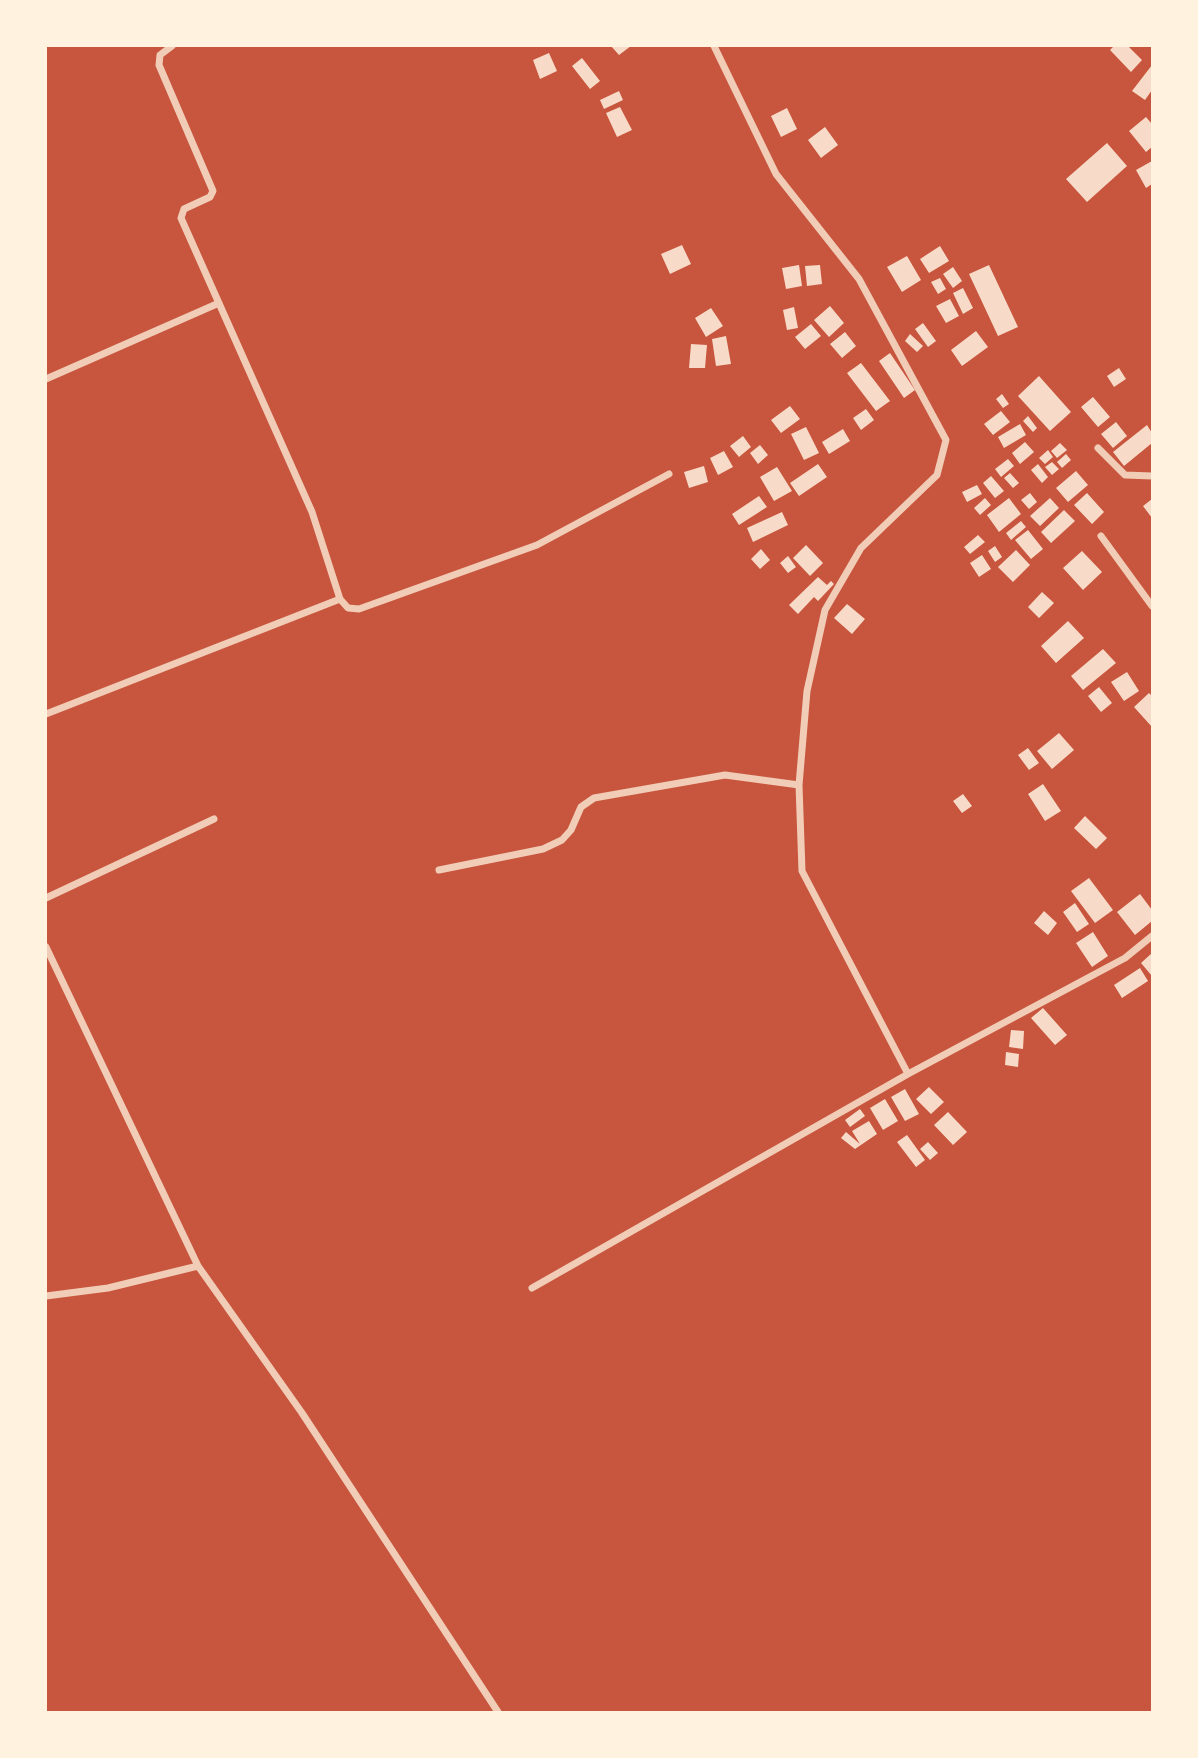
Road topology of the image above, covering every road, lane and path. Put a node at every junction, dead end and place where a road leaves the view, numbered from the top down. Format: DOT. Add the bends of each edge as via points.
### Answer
graph roads {
  1 [pos="172,46"];
  2 [pos="714,46"];
  3 [pos="219,303"];
  4 [pos="46,379"];
  5 [pos="1098,448"];
  6 [pos="669,474"];
  7 [pos="1153,476"];
  8 [pos="1101,536"];
  9 [pos="340,599"];
  10 [pos="1153,606"];
  11 [pos="46,714"];
  12 [pos="799,785"];
  13 [pos="214,819"];
  14 [pos="439,870"];
  15 [pos="46,898"];
  16 [pos="1153,936"];
  17 [pos="46,947"];
  18 [pos="908,1074"];
  19 [pos="198,1266"];
  20 [pos="532,1288"];
  21 [pos="46,1296"];
  22 [pos="498,1713"];
  1 -- 3 [label="street" via="160,55 159,65 214,191 184,209 181,218"];
  2 -- 12 [label="street" via="776,174 859,279 946,439 937,475 861,548 825,610 807,691"];
  3 -- 4 [label="street"];
  3 -- 9 [label="street" via="312,512"];
  5 -- 7 [label="street" via="1125,475"];
  6 -- 9 [label="street" via="537,545 359,609 348,608"];
  8 -- 10 [label="street"];
  9 -- 11 [label="street"];
  12 -- 14 [label="street" via="725,775 594,798 581,807 562,840 543,849"];
  12 -- 18 [label="street" via="802,871"];
  13 -- 15 [label="street"];
  16 -- 18 [label="street" via="1125,958"];
  17 -- 19 [label="street"];
  18 -- 20 [label="street"];
  19 -- 21 [label="street" via="108,1289"];
  19 -- 22 [label="street" via="302,1413"];
}
